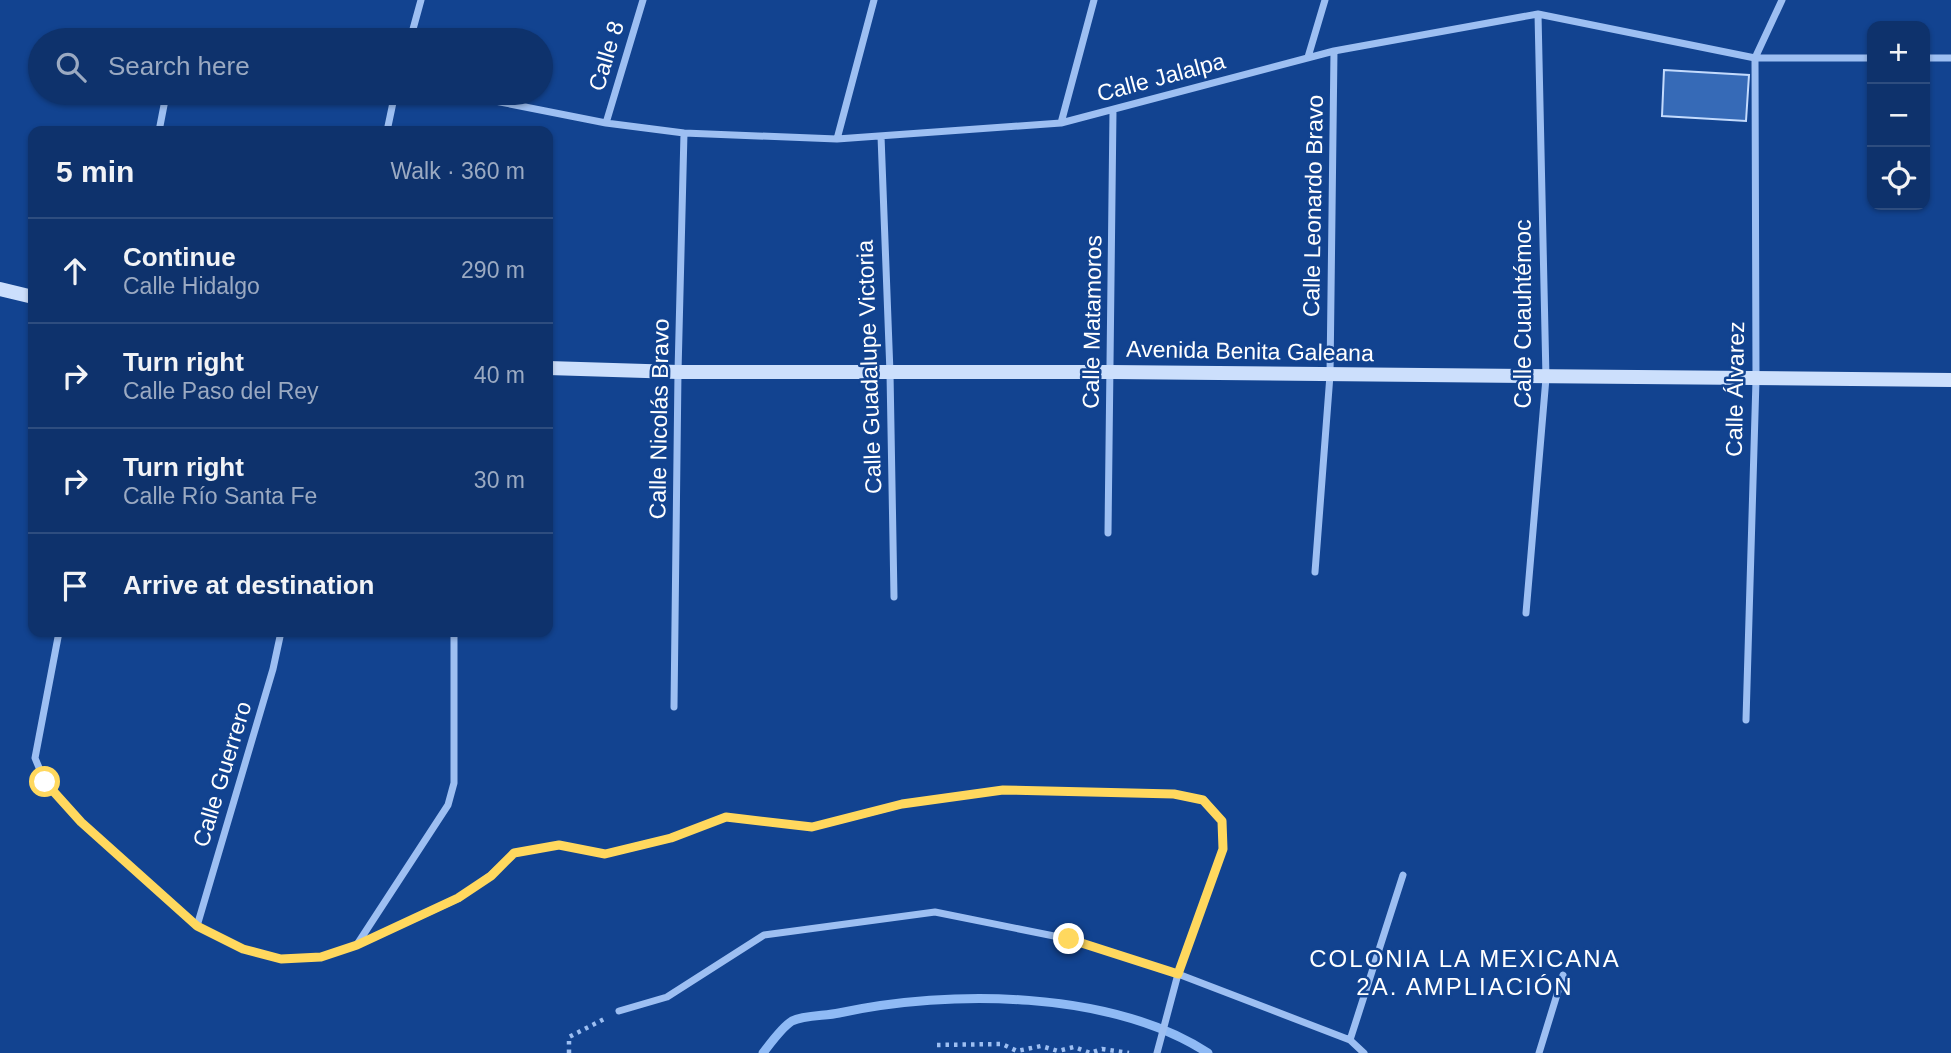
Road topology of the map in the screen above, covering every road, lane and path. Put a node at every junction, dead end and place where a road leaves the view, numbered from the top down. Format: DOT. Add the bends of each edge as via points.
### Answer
graph roads {
  1 [pos="421,0"];
  2 [pos="643,0"];
  3 [pos="874,0"];
  4 [pos="1094,0"];
  5 [pos="1325,0"];
  6 [pos="1782,0"];
  7 [pos="1538,14"];
  8 [pos="413,28"];
  9 [pos="1334,51"];
  10 [pos="1308,57"];
  11 [pos="1755,58"];
  12 [pos="1867,58"];
  13 [pos="1930,58"];
  14 [pos="1951,58"];
  15 [pos="164,105"];
  16 [pos="392,105"];
  17 [pos="515,105"];
  18 [pos="1114,111"];
  19 [pos="606,123"];
  20 [pos="1061,123"];
  21 [pos="160,126"];
  22 [pos="388,126"];
  23 [pos="684,133"];
  24 [pos="881,136"];
  25 [pos="836,139"];
  26 [pos="0,289"];
  27 [pos="28,296"];
  28 [pos="553,368"];
  29 [pos="678,372"];
  30 [pos="1111,372"];
  31 [pos="890,373"];
  32 [pos="1330,375"];
  33 [pos="1546,378"];
  34 [pos="1756,380"];
  35 [pos="1951,380"];
  36 [pos="1108,533"];
  37 [pos="1315,572"];
  38 [pos="894,597"];
  39 [pos="1527,613"];
  40 [pos="58,637"];
  41 [pos="280,637"];
  42 [pos="454,637"];
  43 [pos="674,707"];
  44 [pos="1746,720"];
  45 [pos="1403,875"];
  46 [pos="197,926"];
  47 [pos="357,945"];
  48 [pos="1178,974"];
  49 [pos="1563,975"];
  50 [pos="619,1011"];
  51 [pos="1350,1040"];
  52 [pos="937,1045"];
  53 [pos="569,1053"];
  54 [pos="1129,1053"];
  55 [pos="1157,1053"];
  56 [pos="1364,1053"];
  57 [pos="1539,1053"];
  1 -- 8 [label="street"];
  2 -- 19 [label="street, Calle 8"];
  3 -- 25 [label="street"];
  4 -- 20 [label="street"];
  5 -- 10 [label="street"];
  6 -- 11 [label="street"];
  7 -- 9 [label="street, Calle Jalalpa"];
  7 -- 11 [label="street, Calle Jalalpa"];
  7 -- 33 [label="street, Calle Cuauhtémoc"];
  9 -- 10 [label="street, Calle Jalalpa"];
  9 -- 32 [label="street, Calle Leonardo Bravo"];
  10 -- 18 [label="street, Calle Jalalpa"];
  11 -- 12 [label="street, Calle Jalalpa"];
  11 -- 34 [label="street, Calle Álvarez"];
  13 -- 14 [label="street"];
  15 -- 21 [label="street"];
  16 -- 22 [label="street"];
  17 -- 19 [label="street, Calle Jalalpa"];
  18 -- 20 [label="street, Calle Jalalpa"];
  18 -- 30 [label="street, Calle Matamoros"];
  19 -- 23 [label="street, Calle Jalalpa"];
  20 -- 24 [label="street, Calle Jalalpa"];
  23 -- 25 [label="street, Calle Jalalpa"];
  23 -- 29 [label="street, Calle Nicolás Bravo"];
  24 -- 25 [label="street, Calle Jalalpa"];
  24 -- 31 [label="street, Calle Guadalupe Victoria"];
  26 -- 27 [label="street"];
  28 -- 29 [label="street, Avenida Benita Galeana"];
  29 -- 31 [label="street, Avenida Benita Galeana"];
  29 -- 43 [label="street, Calle Nicolás Bravo"];
  30 -- 31 [label="street, Avenida Benita Galeana"];
  30 -- 32 [label="street, Avenida Benita Galeana"];
  30 -- 36 [label="street, Calle Matamoros"];
  31 -- 38 [label="street, Calle Guadalupe Victoria"];
  32 -- 33 [label="street, Avenida Benita Galeana"];
  32 -- 37 [label="street, Calle Leonardo Bravo"];
  33 -- 34 [label="street, Avenida Benita Galeana"];
  33 -- 39 [label="street, Calle Cuauhtémoc"];
  34 -- 35 [label="street, Avenida Benita Galeana"];
  34 -- 44 [label="street, Calle Álvarez"];
  40 -- 46 [label="street" via="34,758 45,782 81,822"];
  41 -- 46 [label="street, Calle Guerrero"];
  42 -- 47 [label="street" via="454,783 448,805"];
  45 -- 51 [label="street"];
  46 -- 47 [label="street" via="243,949 281,959 321,957"];
  47 -- 48 [label="street" via="458,898 491,876 514,853 559,845 605,854 671,838 726,817 812,827 902,804 1003,790 1174,794 1203,800 1222,821 1223,849"];
  48 -- 50 [label="street" via="1069,939 936,912 764,935 667,997"];
  48 -- 51 [label="street"];
  48 -- 55 [label="street"];
  49 -- 57 [label="street"];
  50 -- 53 [label="path" via="569,1037"];
  51 -- 56 [label="street"];
  52 -- 54 [label="path" via="1002,1044 1017,1051 1074,1047 1090,1053 1102,1049"];
}
